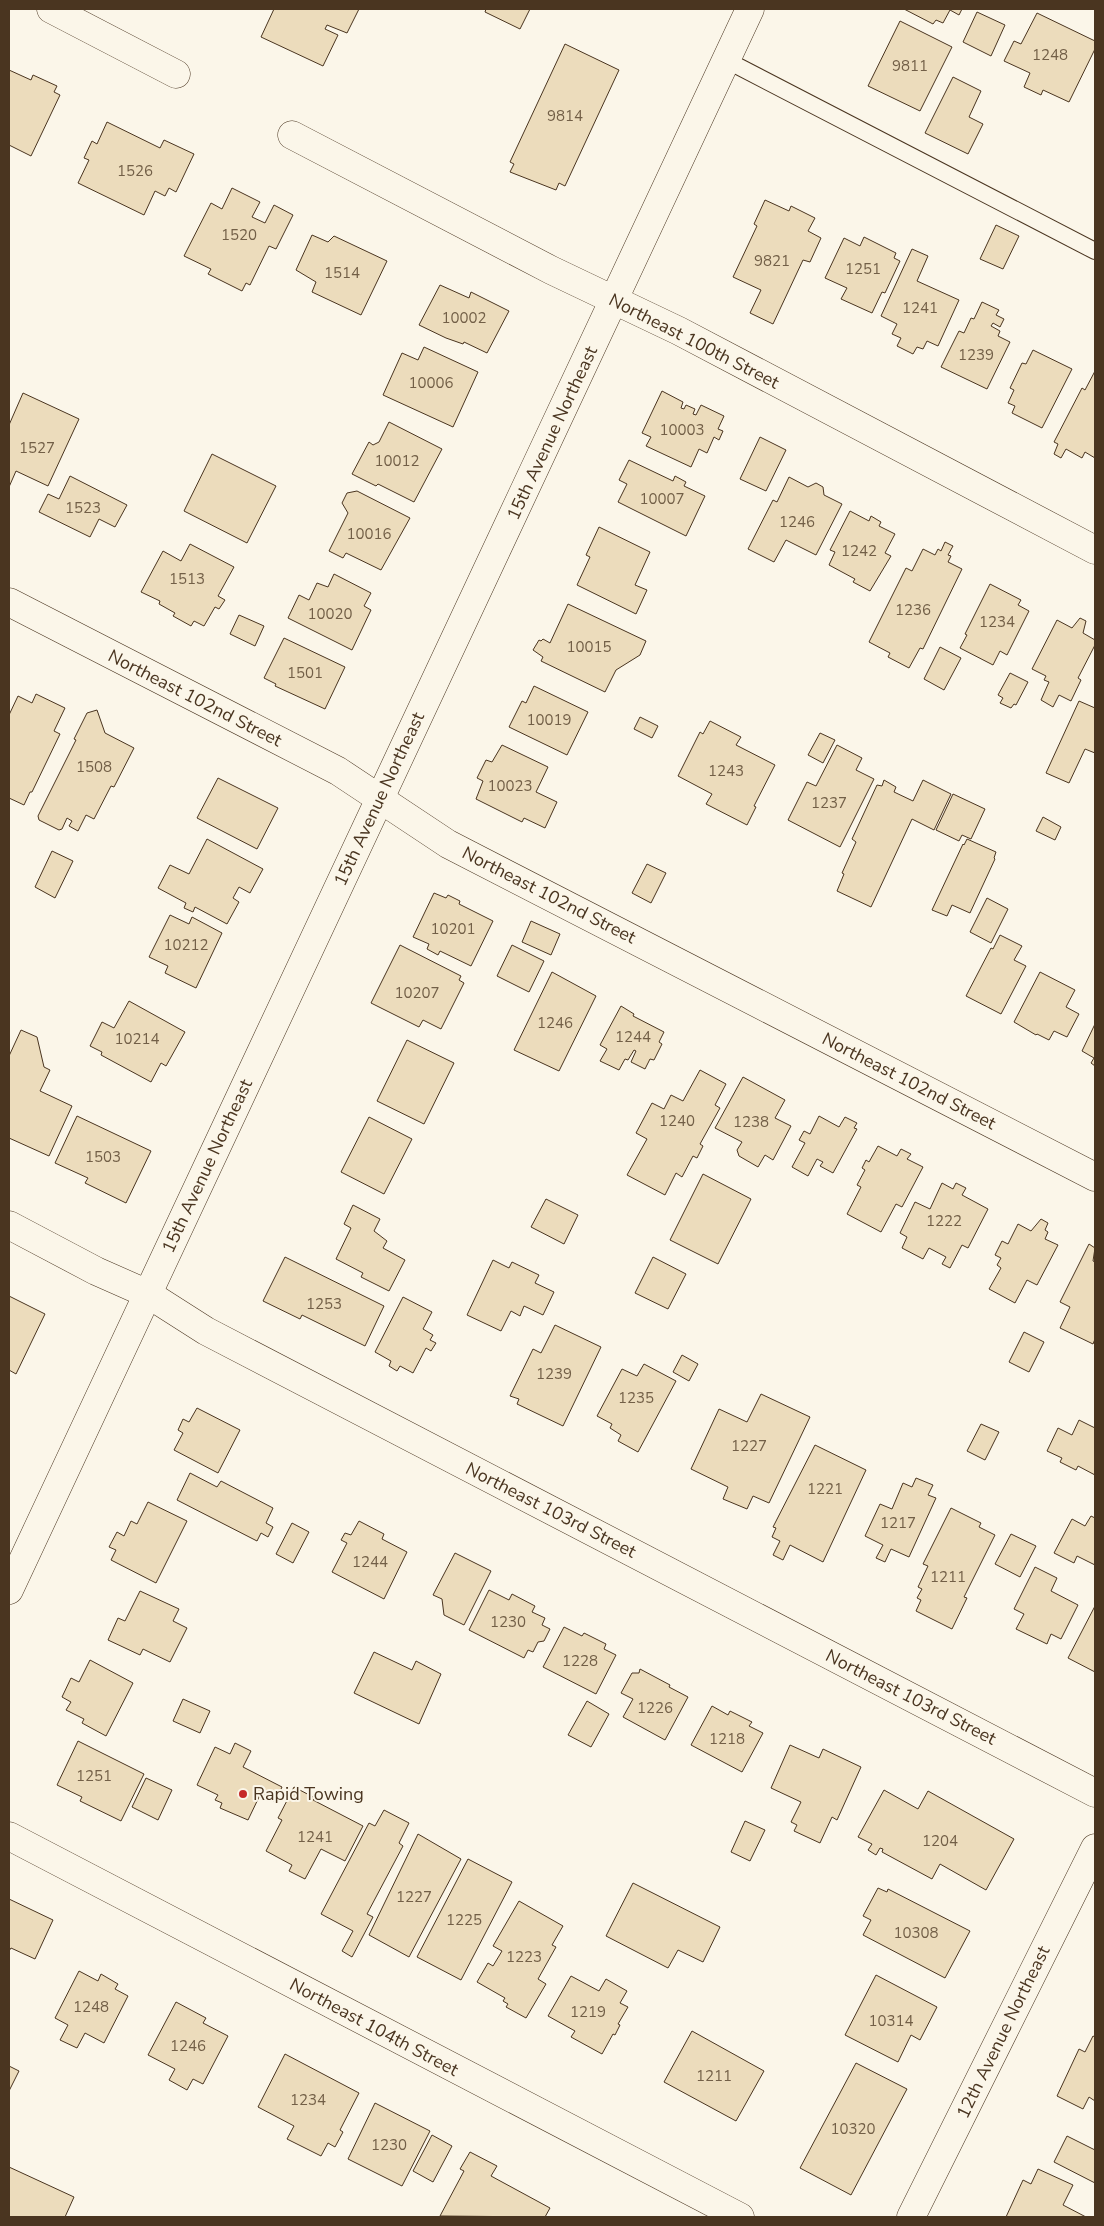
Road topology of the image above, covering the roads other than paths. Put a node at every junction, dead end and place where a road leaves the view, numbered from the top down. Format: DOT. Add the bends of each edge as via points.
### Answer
graph roads {
  1 [pos="51,9"];
  2 [pos="750,9"];
  3 [pos="726,60"];
  4 [pos="176,74"];
  5 [pos="292,135"];
  6 [pos="1095,251"];
  7 [pos="614,300"];
  8 [pos="1095,550"];
  9 [pos="9,602"];
  10 [pos="380,798"];
  11 [pos="1095,1177"];
  12 [pos="9,1225"];
  13 [pos="148,1294"];
  14 [pos="9,1590"];
  15 [pos="1095,1793"];
  16 [pos="9,1836"];
  17 [pos="1095,1848"];
  18 [pos="740,2217"];
  19 [pos="911,2217"];
  1 -- 4 [label="street"];
  2 -- 3 [label="street, 15th Avenue Northeast"];
  3 -- 6 [label="lane"];
  3 -- 7 [label="street, 15th Avenue Northeast"];
  5 -- 7 [label="street, Northeast 100th Street"];
  7 -- 8 [label="street, Northeast 100th Street"];
  7 -- 10 [label="street, 15th Avenue Northeast"];
  9 -- 10 [label="street, Northeast 102nd Street" via="338,771"];
  10 -- 11 [label="street, Northeast 102nd Street" via="448,844"];
  10 -- 13 [label="street, 15th Avenue Northeast"];
  12 -- 13 [label="street, Northeast 103rd Street" via="96,1271"];
  13 -- 14 [label="street, 15th Avenue Northeast"];
  13 -- 15 [label="street, Northeast 103rd Street" via="206,1331"];
  16 -- 18 [label="street, Northeast 104th Street"];
  17 -- 19 [label="street, 12th Avenue Northeast"];
}
